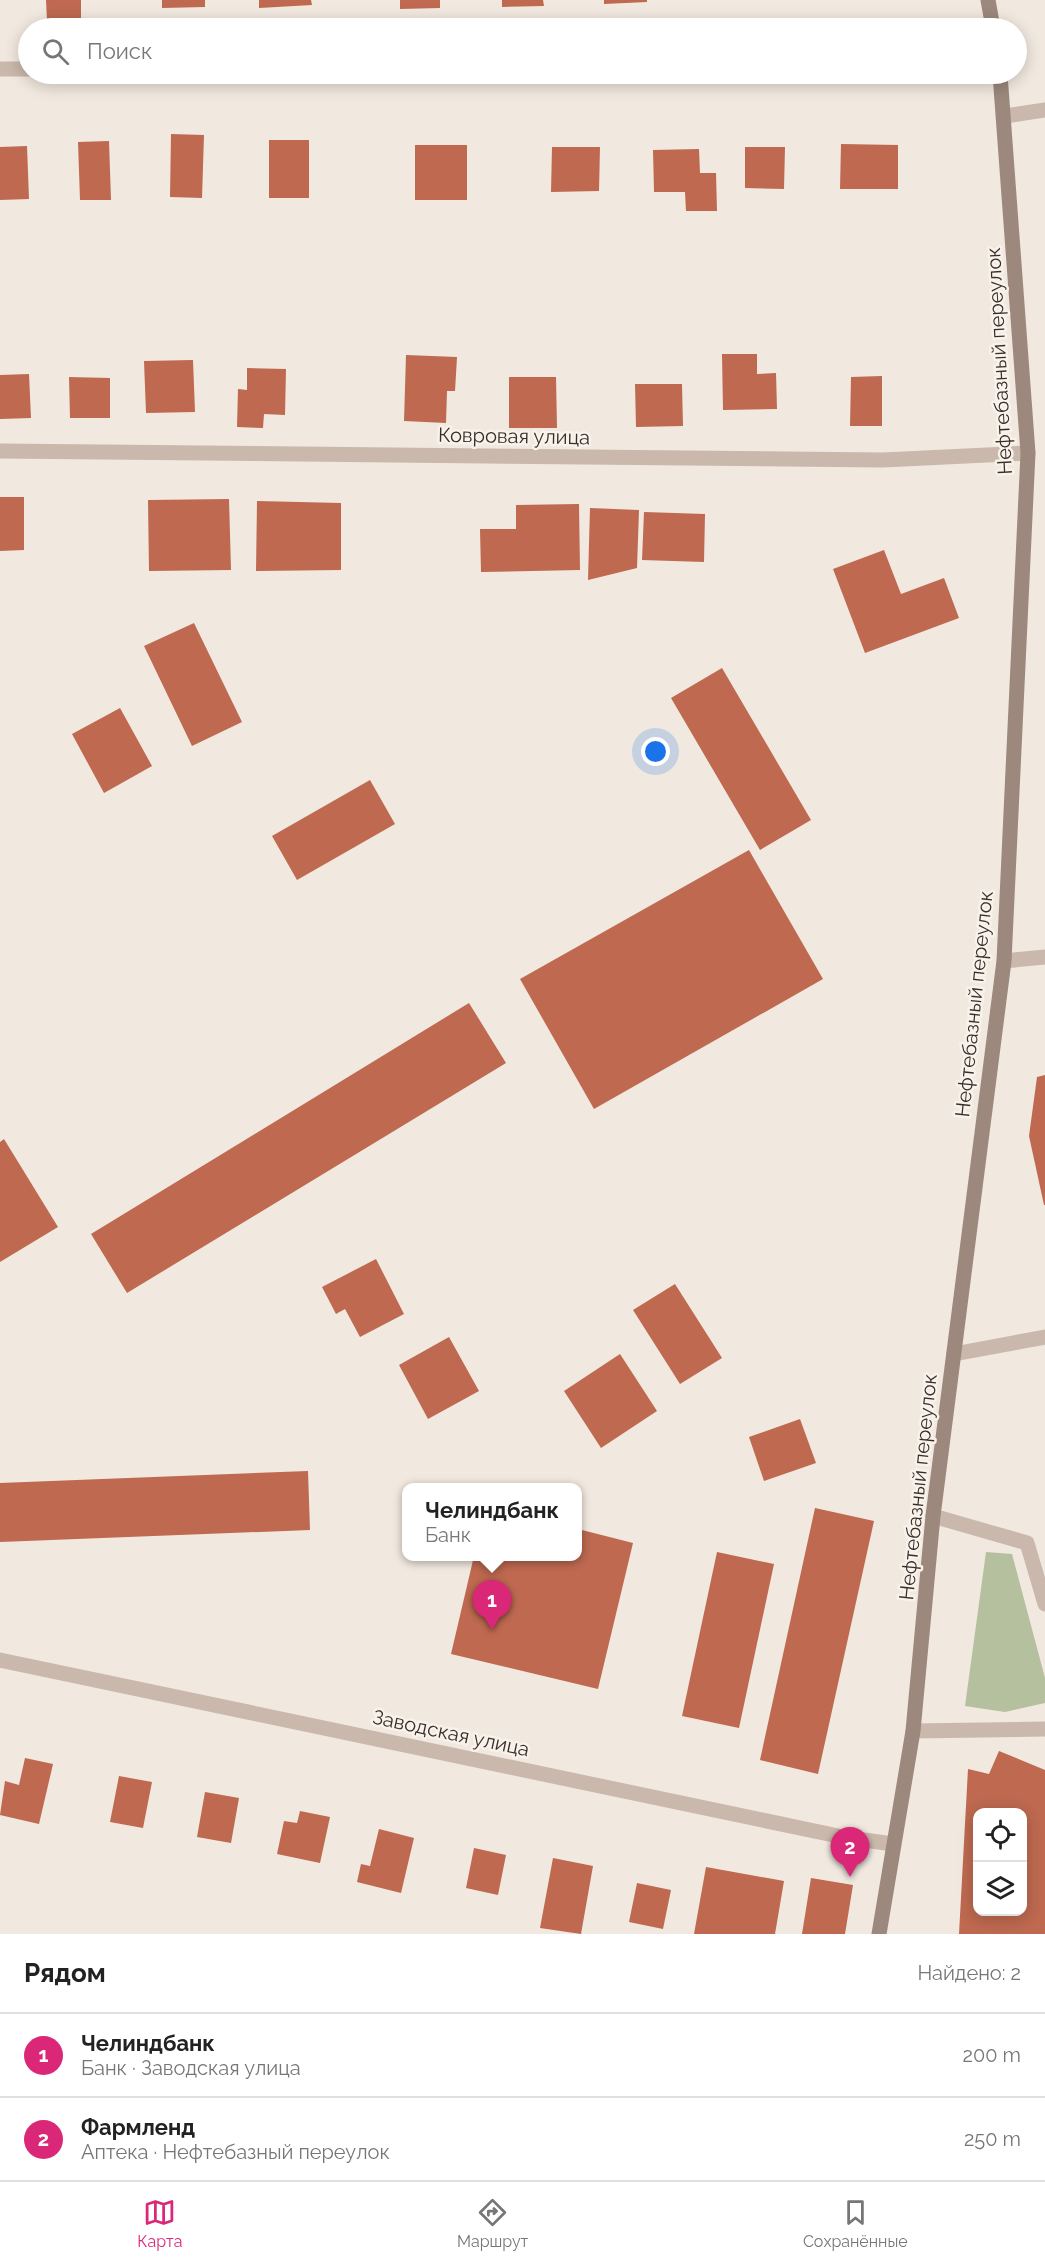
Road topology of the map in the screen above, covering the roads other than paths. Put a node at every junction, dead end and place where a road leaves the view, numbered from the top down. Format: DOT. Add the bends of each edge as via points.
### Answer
graph roads {
  1 [pos="988,0"];
  2 [pos="991,18"];
  3 [pos="0,69"];
  4 [pos="18,69"];
  5 [pos="1001,84"];
  6 [pos="1045,110"];
  7 [pos="1005,116"];
  8 [pos="0,451"];
  9 [pos="1028,453"];
  10 [pos="1045,957"];
  11 [pos="1004,961"];
  12 [pos="1045,1337"];
  13 [pos="954,1354"];
  14 [pos="933,1516"];
  15 [pos="1045,1604"];
  16 [pos="0,1660"];
  17 [pos="1045,1729"];
  18 [pos="913,1731"];
  19 [pos="893,1845"];
  20 [pos="879,1934"];
  1 -- 2 [label="main road"];
  3 -- 4 [label="street"];
  5 -- 7 [label="main road, Нефтебазный переулок"];
  6 -- 7 [label="street"];
  7 -- 9 [label="main road, Нефтебазный переулок"];
  8 -- 9 [label="street, Ковровая улица" via="883,460"];
  9 -- 11 [label="main road, Нефтебазный переулок"];
  10 -- 11 [label="street"];
  11 -- 13 [label="main road, Нефтебазный переулок"];
  12 -- 13 [label="street"];
  13 -- 14 [label="main road, Нефтебазный переулок"];
  14 -- 15 [label="street" via="1027,1543"];
  14 -- 18 [label="main road, Нефтебазный переулок"];
  16 -- 19 [label="street, Заводская улица"];
  17 -- 18 [label="street"];
  18 -- 19 [label="main road, Нефтебазный переулок"];
  19 -- 20 [label="main road, Нефтебазный переулок"];
}
